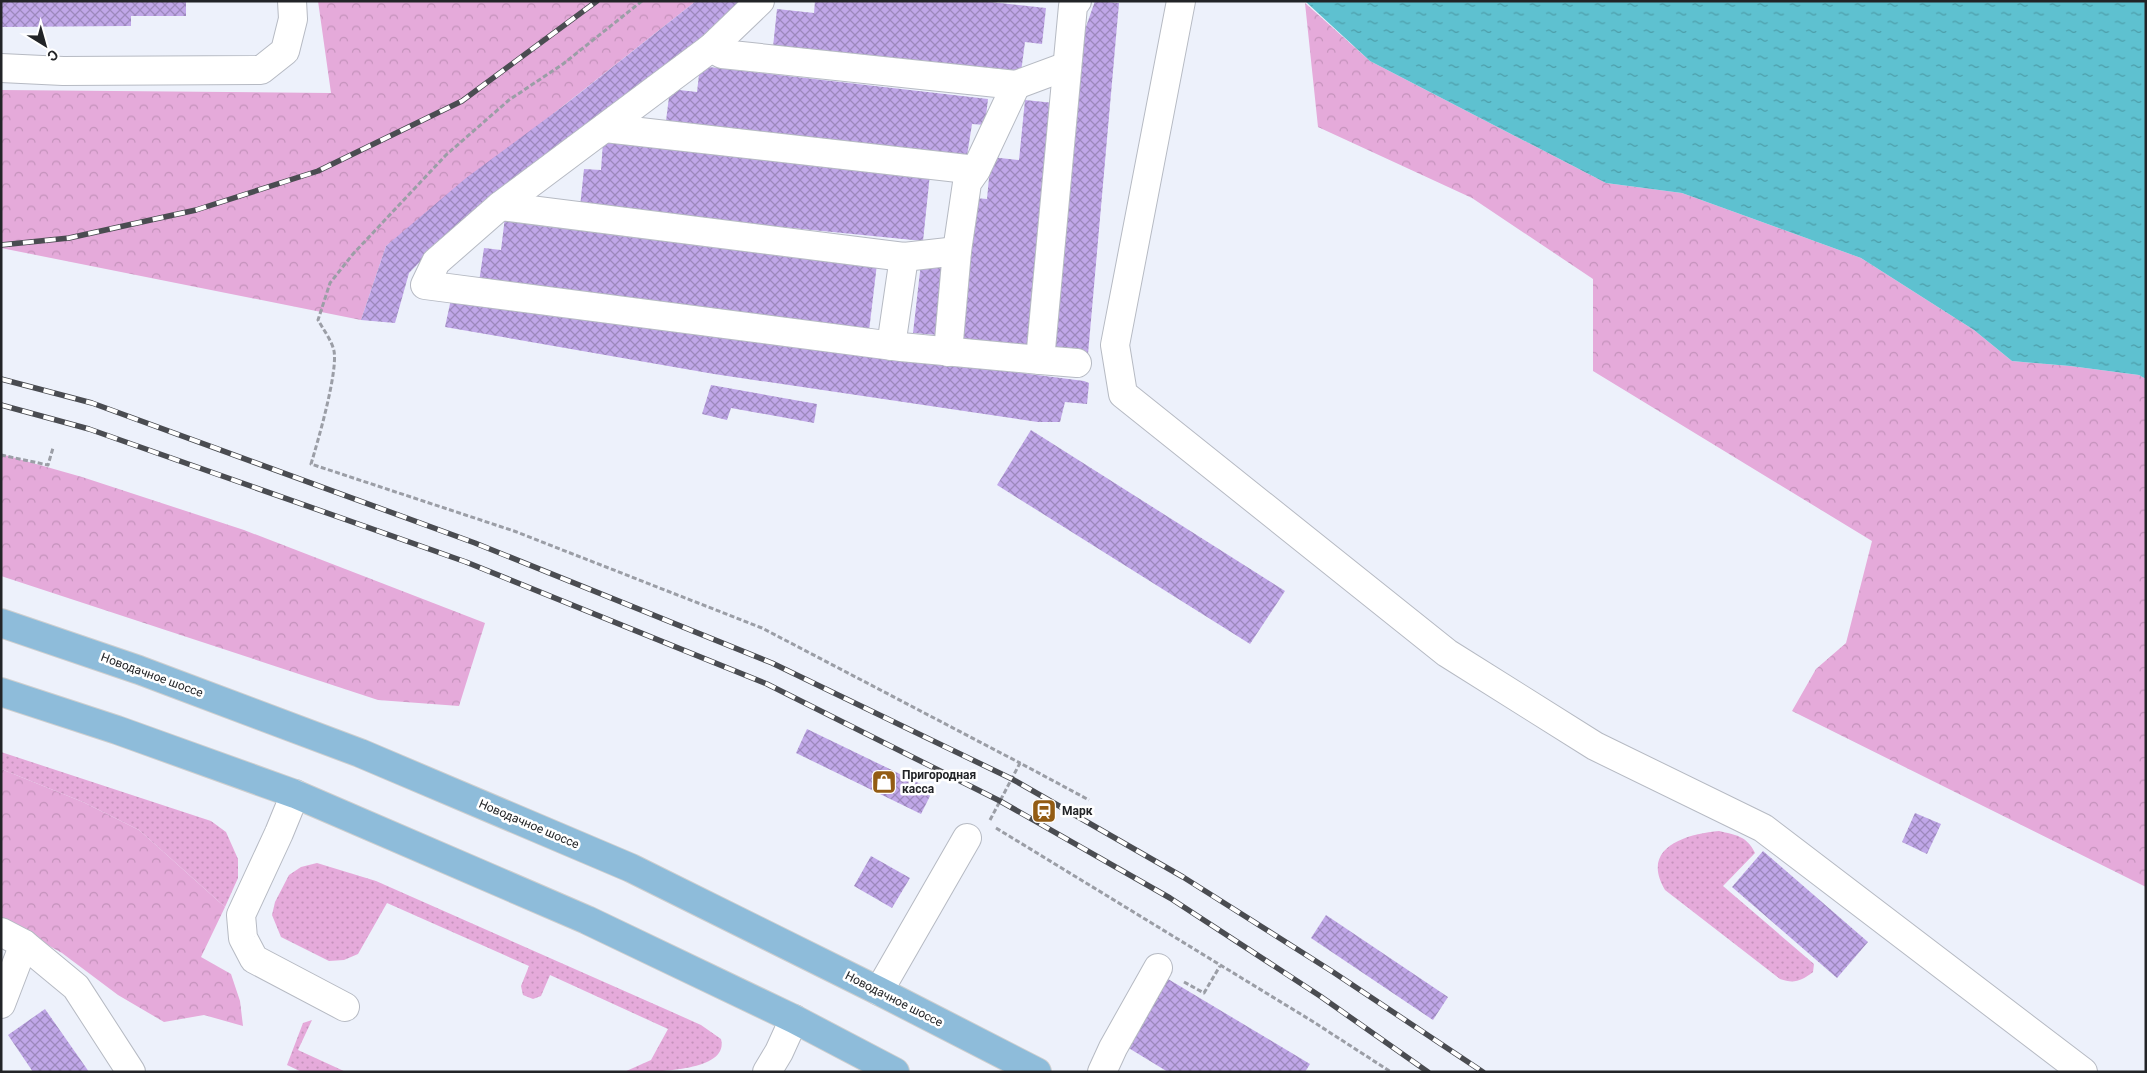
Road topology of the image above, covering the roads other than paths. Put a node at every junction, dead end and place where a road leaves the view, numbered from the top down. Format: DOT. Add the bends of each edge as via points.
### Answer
graph roads {
  1 [pos="292,1"];
  2 [pos="760,1"];
  3 [pos="1181,1"];
  4 [pos="1070,3"];
  5 [pos="711,48"];
  6 [pos="1067,66"];
  7 [pos="1,68"];
  8 [pos="1016,85"];
  9 [pos="605,128"];
  10 [pos="976,170"];
  11 [pos="500,206"];
  12 [pos="957,252"];
  13 [pos="904,257"];
  14 [pos="891,346"];
  15 [pos="948,352"];
  16 [pos="1040,360"];
  17 [pos="1077,363"];
  18 [pos="1,623"];
  19 [pos="1,692"];
  20 [pos="294,794"];
  21 [pos="967,838"];
  22 [pos="12,938"];
  23 [pos="1158,968"];
  24 [pos="879,990"];
  25 [pos="1,1004"];
  26 [pos="345,1007"];
  27 [pos="794,1019"];
  28 [pos="131,1072"];
  29 [pos="766,1072"];
  30 [pos="895,1072"];
  31 [pos="1037,1072"];
  32 [pos="1102,1072"];
  33 [pos="2083,1072"];
  1 -- 7 [label="street" via="293,19 285,51 261,70 63,71"];
  2 -- 5 [label="street"];
  3 -- 33 [label="street" via="1115,345 1123,394 1447,652 1595,746 1763,828"];
  4 -- 6 [label="street"];
  5 -- 8 [label="street" via="722,54"];
  5 -- 9 [label="street"];
  6 -- 8 [label="street"];
  6 -- 16 [label="street"];
  8 -- 10 [label="street"];
  9 -- 10 [label="street"];
  9 -- 11 [label="street"];
  10 -- 12 [label="street" via="967,183"];
  11 -- 13 [label="street"];
  11 -- 14 [label="street" via="436,262 425,285"];
  12 -- 13 [label="street"];
  12 -- 15 [label="street"];
  13 -- 14 [label="street"];
  14 -- 15 [label="street"];
  15 -- 16 [label="street"];
  16 -- 17 [label="street"];
  18 -- 24 [label="main road, Новодачное шоссе" via="360,752 631,868"];
  19 -- 20 [label="main road"];
  20 -- 26 [label="street" via="241,916 243,938 254,959"];
  20 -- 27 [label="main road" via="588,920"];
  21 -- 24 [label="street"];
  22 -- 25 [label="street"];
  22 -- 28 [label="street" via="76,986"];
  23 -- 32 [label="street"];
  24 -- 31 [label="main road, Новодачное шоссе"];
  27 -- 29 [label="street"];
  27 -- 30 [label="main road"];
}
